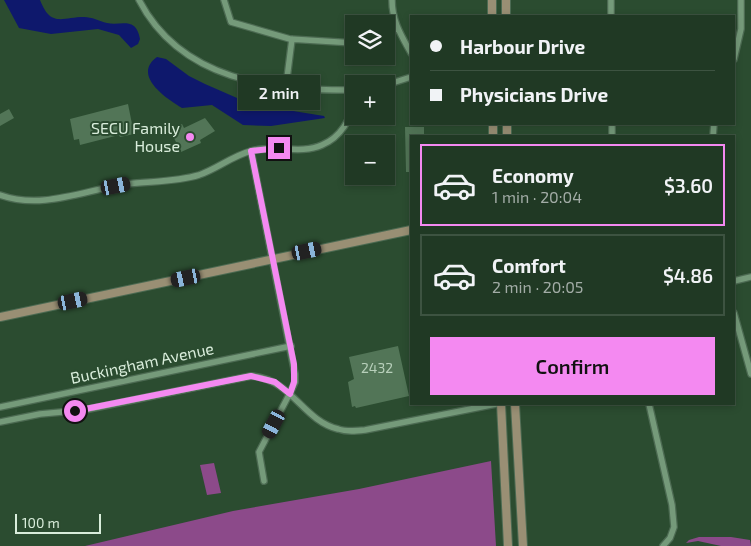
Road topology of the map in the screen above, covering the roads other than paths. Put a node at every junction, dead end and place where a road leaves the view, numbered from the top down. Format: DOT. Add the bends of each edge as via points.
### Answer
graph roads {
  1 [pos="139,0"];
  2 [pos="224,0"];
  3 [pos="392,0"];
  4 [pos="492,0"];
  5 [pos="506,0"];
  6 [pos="611,0"];
  7 [pos="741,0"];
  8 [pos="492,15"];
  9 [pos="506,15"];
  10 [pos="612,15"];
  11 [pos="397,29"];
  12 [pos="292,39"];
  13 [pos="345,42"];
  14 [pos="410,51"];
  15 [pos="735,55"];
  16 [pos="410,77"];
  17 [pos="395,81"];
  18 [pos="286,86"];
  19 [pos="345,89"];
  20 [pos="345,125"];
  21 [pos="251,151"];
  22 [pos="0,195"];
  23 [pos="410,230"];
  24 [pos="273,259"];
  25 [pos="751,277"];
  26 [pos="735,281"];
  27 [pos="0,317"];
  28 [pos="735,317"];
  29 [pos="291,346"];
  30 [pos="751,374"];
  31 [pos="290,394"];
  32 [pos="491,405"];
  33 [pos="501,405"];
  34 [pos="515,405"];
  35 [pos="649,405"];
  36 [pos="0,408"];
  37 [pos="0,422"];
  38 [pos="264,480"];
  39 [pos="508,546"];
  40 [pos="523,546"];
  41 [pos="663,546"];
  1 -- 18 [label="street" via="164,35 196,61 228,76"];
  2 -- 12 [label="street" via="231,22"];
  3 -- 11 [label="street" via="392,15"];
  4 -- 8 [label="street"];
  5 -- 9 [label="street"];
  6 -- 10 [label="street"];
  7 -- 15 [label="street" via="741,29"];
  11 -- 14 [label="street"];
  12 -- 13 [label="street"];
  12 -- 18 [label="street"];
  16 -- 17 [label="street"];
  18 -- 19 [label="street"];
  20 -- 21 [label="street" via="334,138 322,145 306,149"];
  21 -- 22 [label="street" via="182,179 126,184 43,201 17,200"];
  21 -- 24 [label="street"];
  23 -- 24 [label="street"];
  24 -- 27 [label="street"];
  24 -- 29 [label="street"];
  25 -- 26 [label="street"];
  28 -- 30 [label="street"];
  29 -- 31 [label="street" via="295,374"];
  29 -- 36 [label="street, Buckingham Avenue"];
  31 -- 32 [label="street" via="318,420 350,431"];
  31 -- 37 [label="street" via="275,382 251,376 84,410"];
  31 -- 38 [label="street" via="259,452"];
  33 -- 39 [label="street"];
  34 -- 40 [label="street"];
  35 -- 41 [label="street" via="672,505 674,527"];
}
